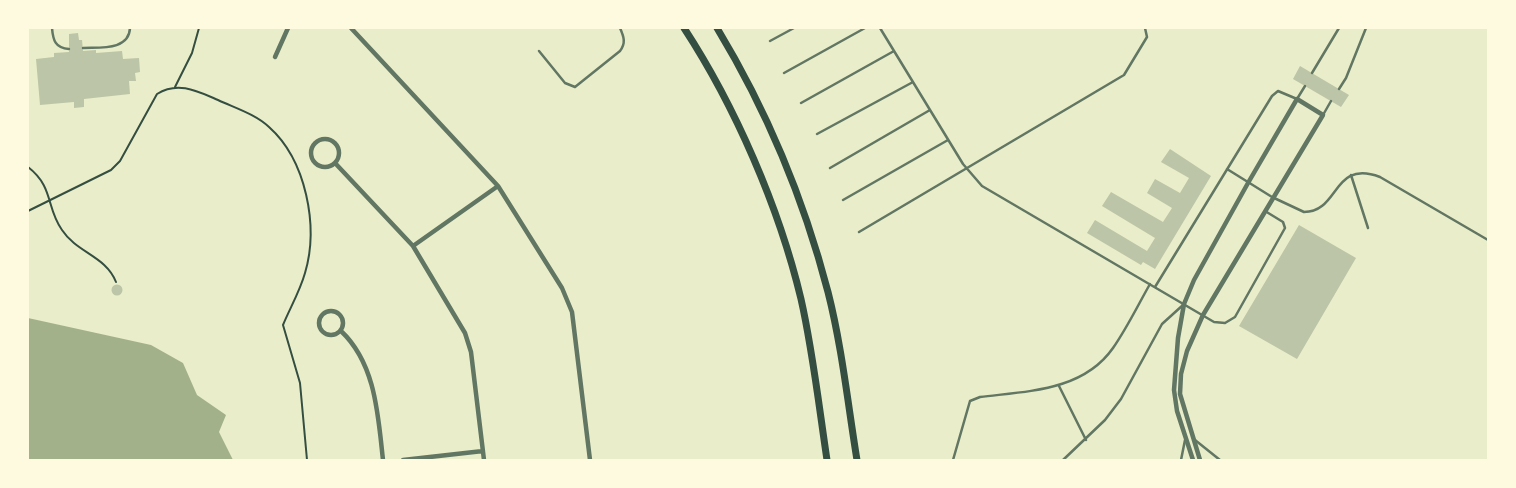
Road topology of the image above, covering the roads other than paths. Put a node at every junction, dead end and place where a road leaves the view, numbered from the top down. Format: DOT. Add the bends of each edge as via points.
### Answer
graph roads {
  1 [pos="52,28"];
  2 [pos="130,28"];
  3 [pos="288,28"];
  4 [pos="351,28"];
  5 [pos="620,28"];
  6 [pos="684,28"];
  7 [pos="717,28"];
  8 [pos="794,28"];
  9 [pos="865,28"];
  10 [pos="880,28"];
  11 [pos="1145,28"];
  12 [pos="1339,28"];
  13 [pos="1366,28"];
  14 [pos="770,41"];
  15 [pos="83,48"];
  16 [pos="68,49"];
  17 [pos="539,51"];
  18 [pos="894,51"];
  19 [pos="275,57"];
  20 [pos="784,73"];
  21 [pos="1312,74"];
  22 [pos="913,82"];
  23 [pos="1305,86"];
  24 [pos="1339,89"];
  25 [pos="1297,99"];
  26 [pos="1331,102"];
  27 [pos="801,103"];
  28 [pos="930,110"];
  29 [pos="1322,115"];
  30 [pos="817,134"];
  31 [pos="948,140"];
  32 [pos="335,163"];
  33 [pos="830,168"];
  34 [pos="1227,169"];
  35 [pos="967,170"];
  36 [pos="1351,175"];
  37 [pos="1248,183"];
  38 [pos="498,186"];
  39 [pos="1272,197"];
  40 [pos="843,200"];
  41 [pos="1264,210"];
  42 [pos="1368,228"];
  43 [pos="859,232"];
  44 [pos="1488,240"];
  45 [pos="413,246"];
  46 [pos="1150,284"];
  47 [pos="1156,287"];
  48 [pos="1184,304"];
  49 [pos="1203,315"];
  50 [pos="341,331"];
  51 [pos="1059,386"];
  52 [pos="1192,437"];
  53 [pos="1186,438"];
  54 [pos="1086,440"];
  55 [pos="483,451"];
  56 [pos="383,460"];
  57 [pos="403,460"];
  58 [pos="484,460"];
  59 [pos="590,460"];
  60 [pos="827,460"];
  61 [pos="857,460"];
  62 [pos="953,460"];
  63 [pos="1063,460"];
  64 [pos="1181,460"];
  65 [pos="1193,460"];
  66 [pos="1200,460"];
  67 [pos="1220,460"];
  1 -- 16 [label="lane" via="55,43"];
  2 -- 15 [label="lane" via="128,36 120,44"];
  3 -- 19 [label="street"];
  4 -- 38 [label="street"];
  5 -- 17 [label="lane" via="624,39 620,52 575,87 565,83"];
  6 -- 60 [label="main road" via="732,112 786,247 807,331"];
  7 -- 61 [label="main road" via="771,130 812,238 828,293"];
  8 -- 14 [label="lane"];
  9 -- 20 [label="lane"];
  10 -- 18 [label="lane"];
  11 -- 35 [label="lane" via="1146,37 1124,76"];
  12 -- 21 [label="lane"];
  13 -- 24 [label="lane"];
  18 -- 22 [label="lane"];
  18 -- 27 [label="lane"];
  22 -- 28 [label="lane"];
  22 -- 30 [label="lane"];
  23 -- 25 [label="lane"];
  25 -- 29 [label="street"];
  25 -- 34 [label="lane" via="1283,91 1275,92"];
  25 -- 37 [label="street"];
  26 -- 29 [label="lane"];
  28 -- 31 [label="lane"];
  28 -- 33 [label="lane"];
  29 -- 39 [label="street"];
  31 -- 35 [label="lane"];
  31 -- 40 [label="lane"];
  32 -- 32 [label="street" via="326,167 316,164 311,156 315,142 329,139 337,145 339,154"];
  32 -- 45 [label="street"];
  34 -- 37 [label="lane"];
  34 -- 47 [label="lane"];
  35 -- 43 [label="lane"];
  35 -- 46 [label="lane" via="982,186"];
  36 -- 39 [label="lane" via="1338,185 1322,206 1312,211 1300,211"];
  36 -- 42 [label="lane"];
  36 -- 44 [label="lane" via="1364,172 1380,177"];
  37 -- 39 [label="lane"];
  37 -- 48 [label="street"];
  38 -- 45 [label="street"];
  38 -- 59 [label="street" via="562,288 569,305"];
  39 -- 41 [label="street"];
  41 -- 49 [label="street"];
  41 -- 49 [label="lane" via="1283,222 1285,228 1235,317 1219,323"];
  45 -- 55 [label="street" via="469,343"];
  46 -- 47 [label="lane"];
  46 -- 51 [label="lane" via="1108,354 1090,370"];
  47 -- 48 [label="lane"];
  48 -- 49 [label="lane"];
  48 -- 53 [label="street" via="1174,390"];
  48 -- 54 [label="lane" via="1162,324 1121,399"];
  49 -- 52 [label="street" via="1187,351 1180,384 1182,405"];
  50 -- 50 [label="street" via="332,336 323,334 318,326 320,316 329,311 338,313 343,322"];
  50 -- 56 [label="street" via="362,358 371,383"];
  51 -- 54 [label="lane"];
  51 -- 62 [label="lane" via="970,401"];
  52 -- 66 [label="street"];
  52 -- 67 [label="lane"];
  53 -- 64 [label="lane"];
  53 -- 65 [label="street"];
  54 -- 63 [label="lane"];
  55 -- 57 [label="street"];
  55 -- 58 [label="street"];
}
